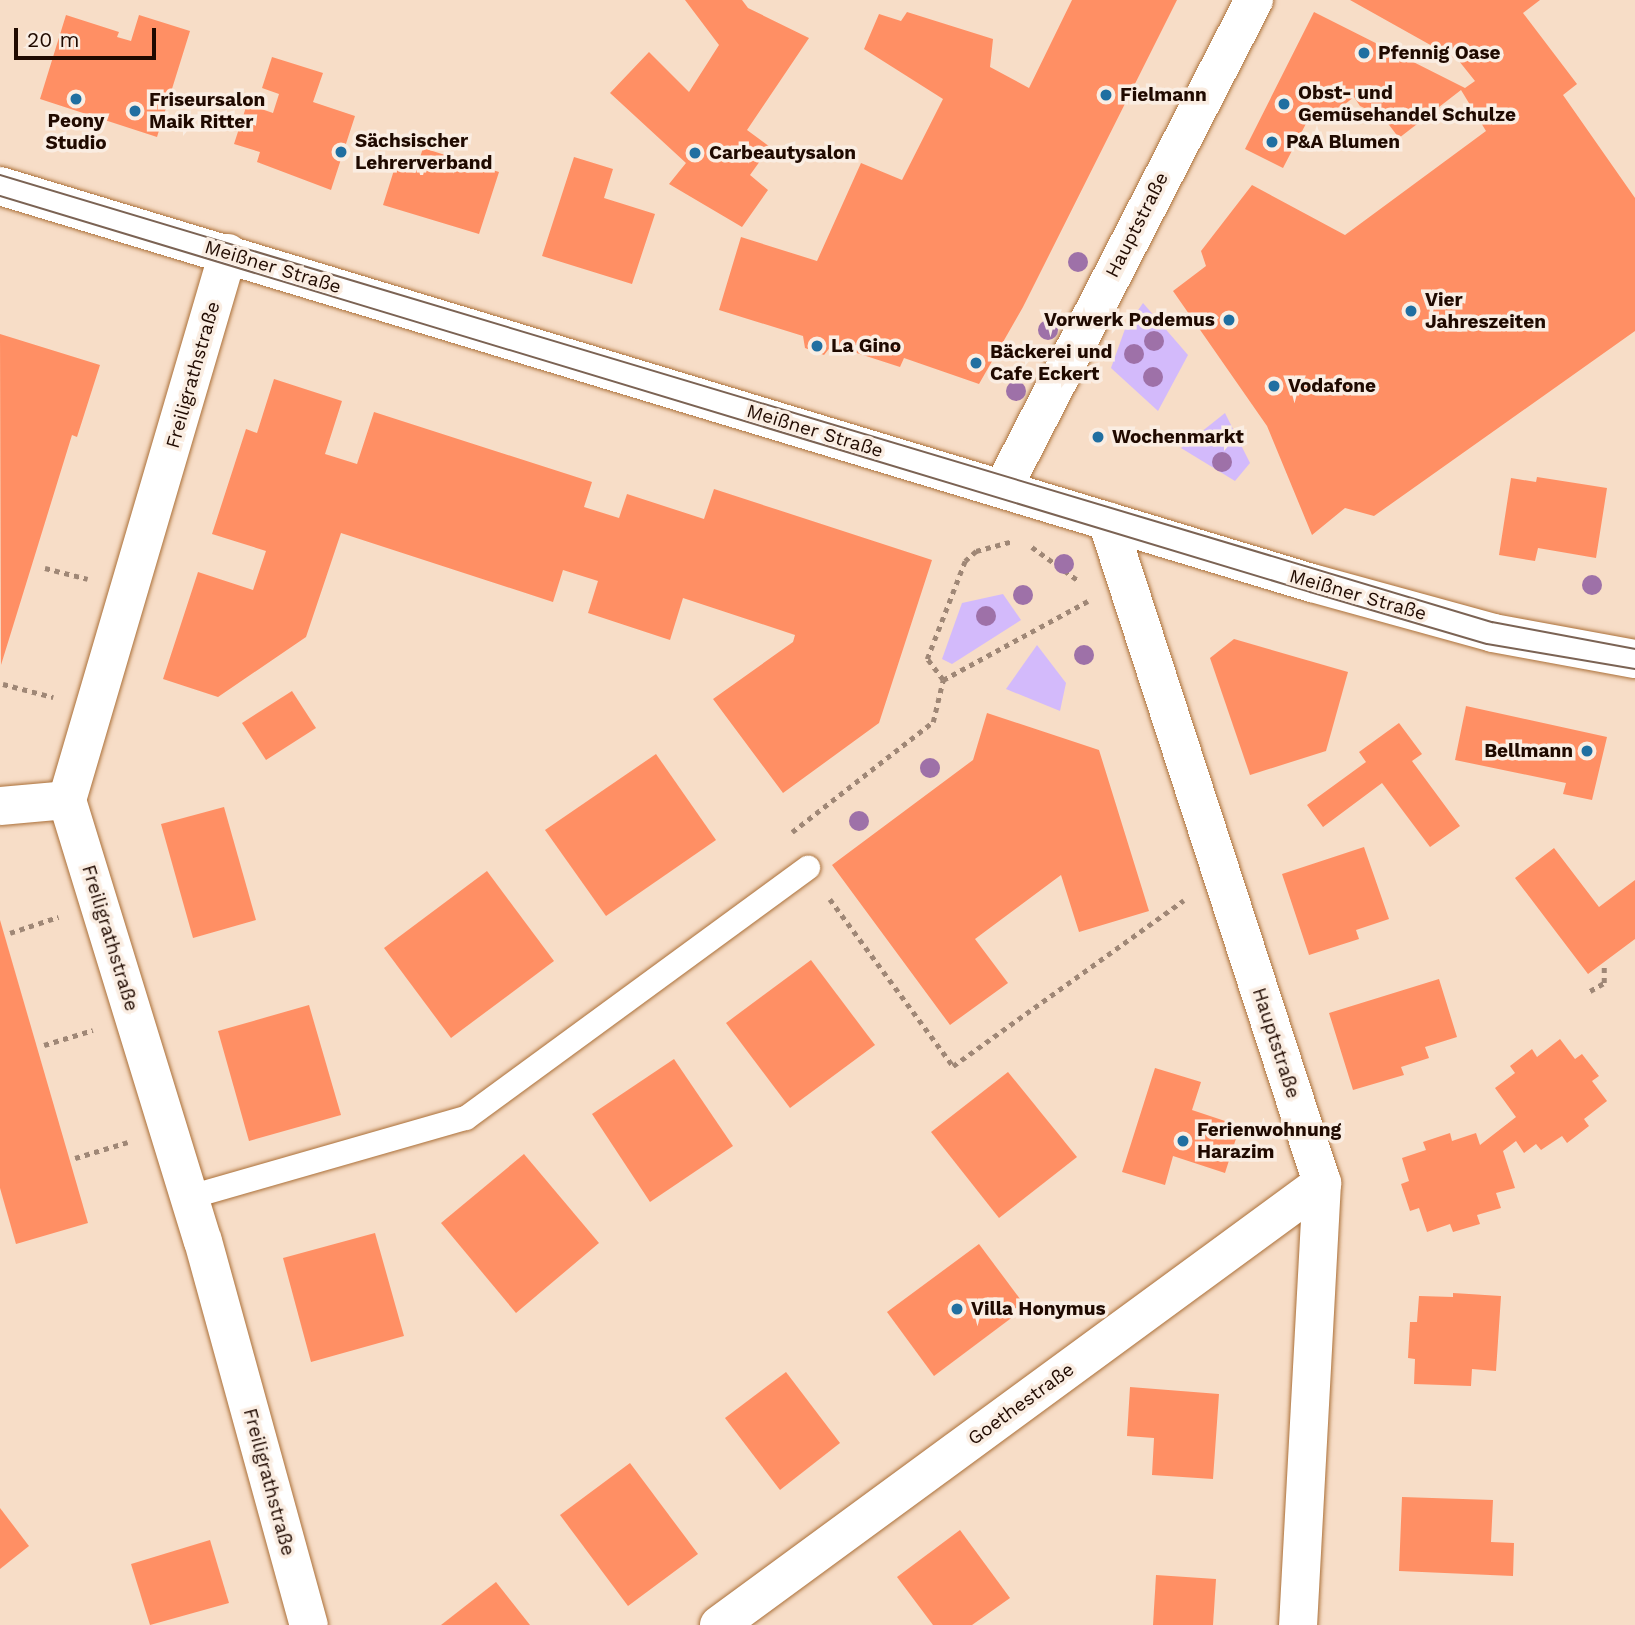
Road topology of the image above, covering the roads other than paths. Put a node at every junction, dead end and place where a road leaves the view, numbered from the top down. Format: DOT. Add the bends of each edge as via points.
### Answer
graph roads {
  1 [pos="1254,0"];
  2 [pos="0,186"];
  3 [pos="228,253"];
  4 [pos="1003,488"];
  5 [pos="1107,522"];
  6 [pos="1635,659"];
  7 [pos="67,800"];
  8 [pos="0,806"];
  9 [pos="808,868"];
  10 [pos="1322,1183"];
  11 [pos="190,1197"];
  12 [pos="309,1625"];
  13 [pos="719,1625"];
  14 [pos="1298,1625"];
  1 -- 4 [label="street, Hauptstraße"];
  2 -- 3 [label="street, Meißner Straße"];
  3 -- 4 [label="street, Meißner Straße"];
  3 -- 7 [label="street, Freiligrathstraße"];
  4 -- 5 [label="street, Meißner Straße"];
  5 -- 6 [label="street, Meißner Straße" via="1493,633"];
  5 -- 10 [label="street, Hauptstraße"];
  7 -- 8 [label="street"];
  7 -- 11 [label="street, Freiligrathstraße"];
  9 -- 11 [label="lane" via="466,1118"];
  10 -- 13 [label="street, Goethestraße"];
  10 -- 14 [label="street, Hauptstraße"];
  11 -- 12 [label="street, Freiligrathstraße"];
}
